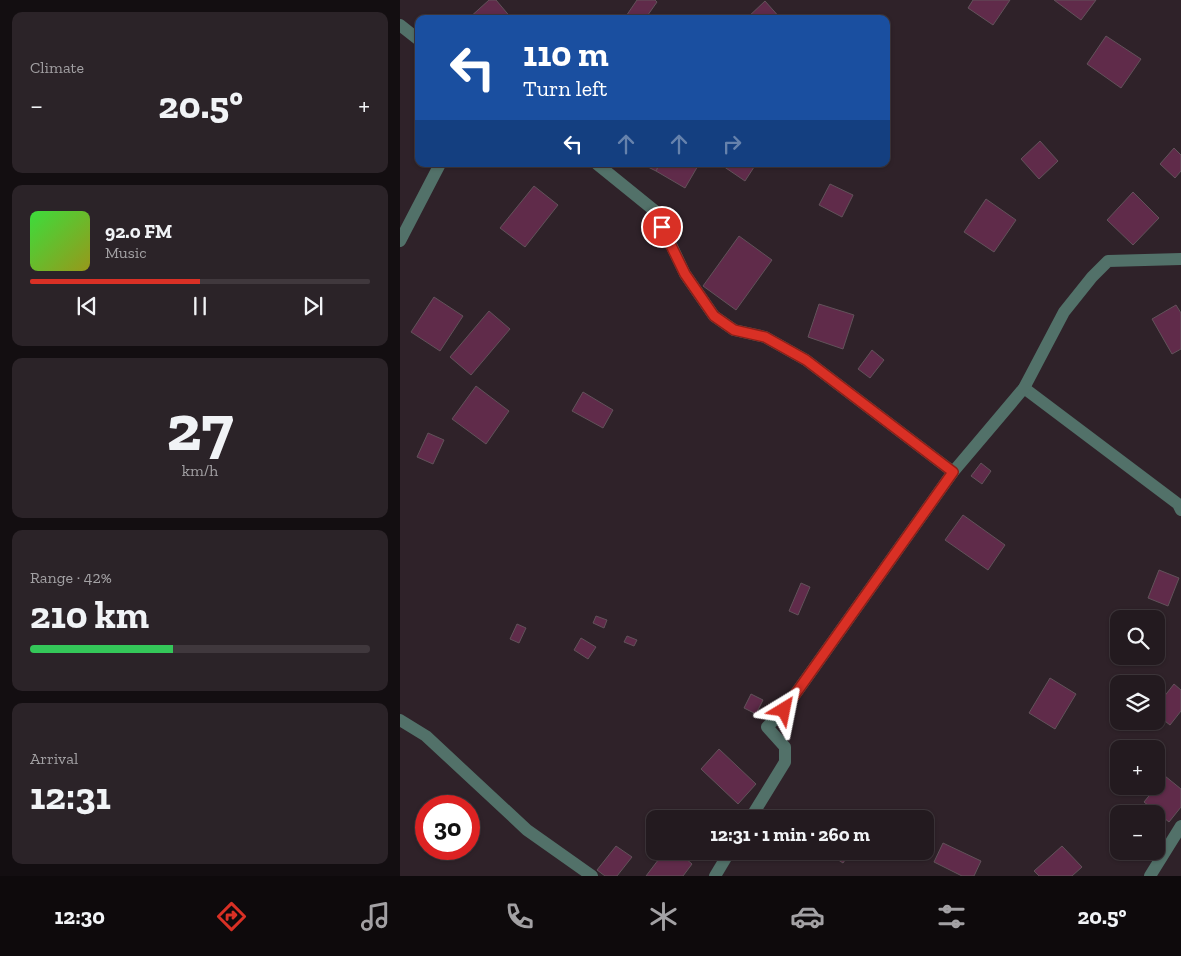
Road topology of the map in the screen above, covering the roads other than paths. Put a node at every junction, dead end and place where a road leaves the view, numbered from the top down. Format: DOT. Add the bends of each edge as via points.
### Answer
graph roads {
  1 [pos="400,26"];
  2 [pos="415,37"];
  3 [pos="438,167"];
  4 [pos="601,167"];
  5 [pos="400,241"];
  6 [pos="1181,259"];
  7 [pos="1024,388"];
  8 [pos="953,472"];
  9 [pos="1181,510"];
  10 [pos="400,720"];
  11 [pos="756,810"];
  12 [pos="1181,826"];
  13 [pos="725,860"];
  14 [pos="592,876"];
  15 [pos="715,876"];
  16 [pos="1150,876"];
  1 -- 2 [label="street"];
  3 -- 5 [label="street"];
  4 -- 8 [label="street" via="655,211 685,274 714,316 734,330 765,337 806,360"];
  6 -- 7 [label="street" via="1108,261 1064,312"];
  7 -- 8 [label="street"];
  7 -- 9 [label="street" via="1178,504"];
  8 -- 11 [label="street" via="784,710 767,727 785,748 785,762"];
  10 -- 14 [label="street" via="426,736 526,830"];
  12 -- 16 [label="street"];
  13 -- 15 [label="street"];
}
